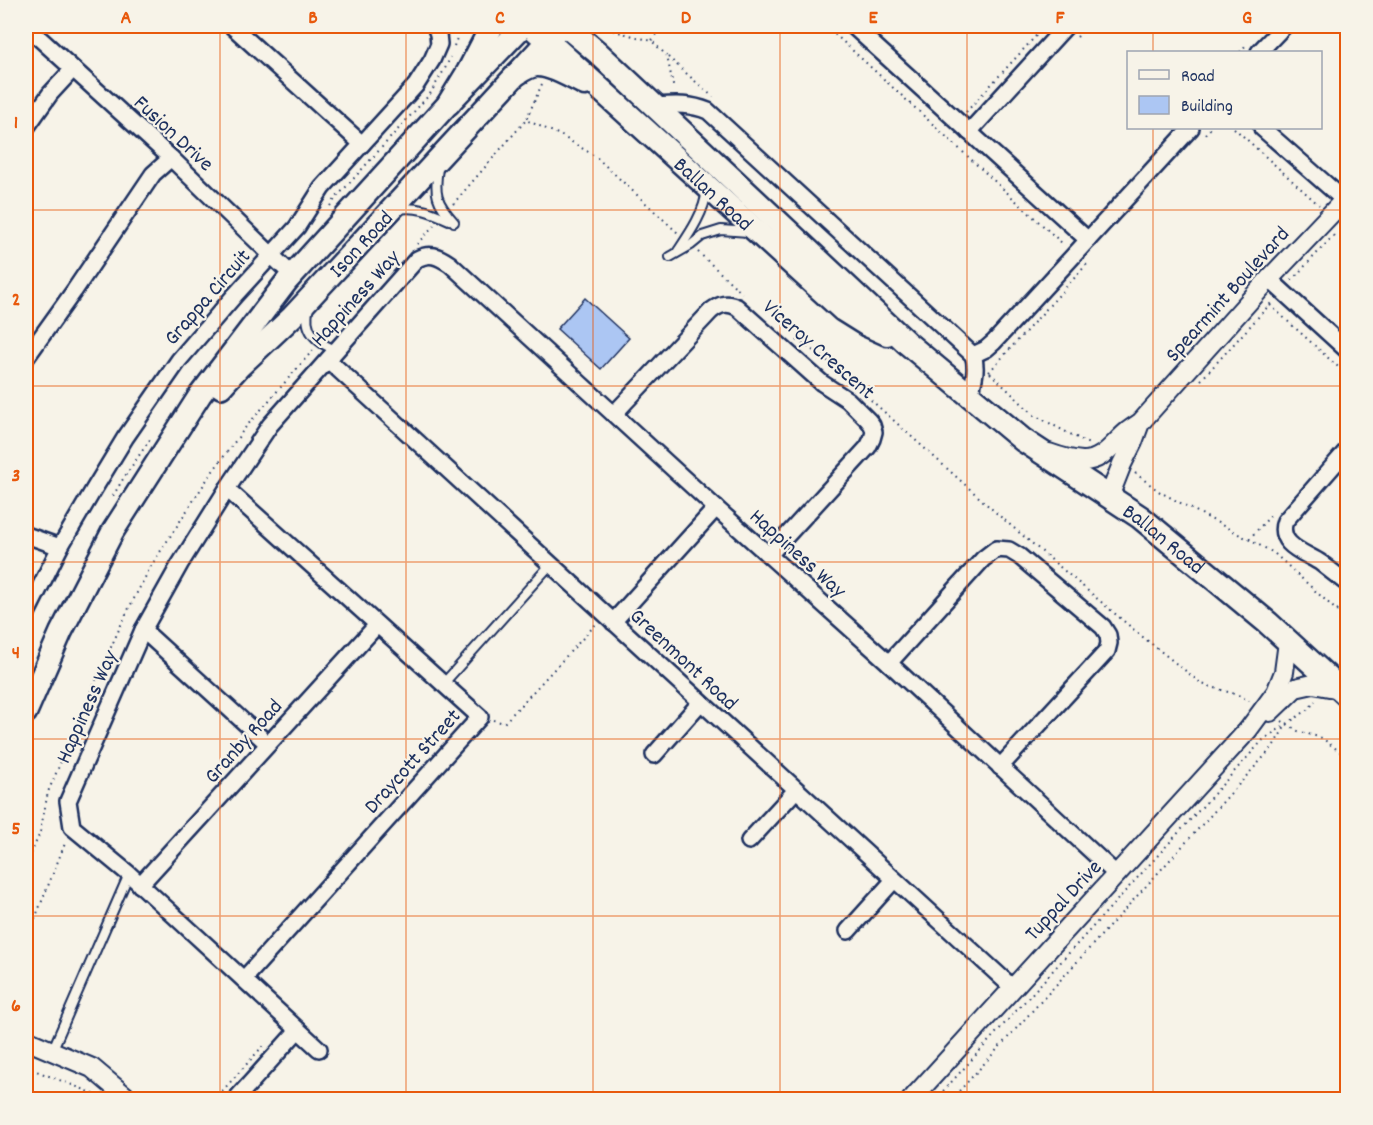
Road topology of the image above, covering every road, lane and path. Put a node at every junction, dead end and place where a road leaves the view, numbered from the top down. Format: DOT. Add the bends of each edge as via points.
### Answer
graph roads {
  1 [pos="26,26"];
  2 [pos="232,26"];
  3 [pos="435,26"];
  4 [pos="492,26"];
  5 [pos="523,26"];
  6 [pos="566,26"];
  7 [pos="664,26"];
  8 [pos="826,26"];
  9 [pos="853,26"];
  10 [pos="1045,26"];
  11 [pos="1066,26"];
  12 [pos="1284,26"];
  13 [pos="600,27"];
  14 [pos="546,31"];
  15 [pos="652,40"];
  16 [pos="1261,51"];
  17 [pos="597,52"];
  18 [pos="667,56"];
  19 [pos="549,68"];
  20 [pos="73,69"];
  21 [pos="518,73"];
  22 [pos="612,100"];
  23 [pos="719,103"];
  24 [pos="449,104"];
  25 [pos="652,106"];
  26 [pos="966,112"];
  27 [pos="26,128"];
  28 [pos="1190,129"];
  29 [pos="1235,129"];
  30 [pos="1263,129"];
  31 [pos="969,132"];
  32 [pos="362,144"];
  33 [pos="171,158"];
  34 [pos="439,158"];
  35 [pos="706,185"];
  36 [pos="1346,198"];
  37 [pos="1319,205"];
  38 [pos="388,213"];
  39 [pos="1340,229"];
  40 [pos="758,233"];
  41 [pos="1083,235"];
  42 [pos="688,243"];
  43 [pos="674,255"];
  44 [pos="271,256"];
  45 [pos="291,275"];
  46 [pos="1276,285"];
  47 [pos="319,288"];
  48 [pos="749,299"];
  49 [pos="1269,305"];
  50 [pos="790,335"];
  51 [pos="907,343"];
  52 [pos="1347,351"];
  53 [pos="332,355"];
  54 [pos="26,358"];
  55 [pos="974,360"];
  56 [pos="1347,376"];
  57 [pos="1202,380"];
  58 [pos="970,397"];
  59 [pos="614,414"];
  60 [pos="1140,423"];
  61 [pos="1347,449"];
  62 [pos="1037,450"];
  63 [pos="1105,453"];
  64 [pos="158,460"];
  65 [pos="1122,464"];
  66 [pos="227,489"];
  67 [pos="1109,497"];
  68 [pos="716,508"];
  69 [pos="26,535"];
  70 [pos="60,547"];
  71 [pos="769,555"];
  72 [pos="551,564"];
  73 [pos="1347,584"];
  74 [pos="1347,600"];
  75 [pos="1336,611"];
  76 [pos="126,614"];
  77 [pos="26,615"];
  78 [pos="609,618"];
  79 [pos="1347,621"];
  80 [pos="377,625"];
  81 [pos="143,630"];
  82 [pos="1288,642"];
  83 [pos="889,663"];
  84 [pos="443,684"];
  85 [pos="1344,693"];
  86 [pos="700,703"];
  87 [pos="1267,711"];
  88 [pos="26,712"];
  89 [pos="480,717"];
  90 [pos="1287,724"];
  91 [pos="268,744"];
  92 [pos="654,755"];
  93 [pos="1347,758"];
  94 [pos="1000,767"];
  95 [pos="796,790"];
  96 [pos="72,827"];
  97 [pos="749,842"];
  98 [pos="26,865"];
  99 [pos="1117,875"];
  100 [pos="134,880"];
  101 [pos="894,880"];
  102 [pos="848,931"];
  103 [pos="26,941"];
  104 [pos="244,979"];
  105 [pos="1013,988"];
  106 [pos="298,1030"];
  107 [pos="26,1040"];
  108 [pos="268,1040"];
  109 [pos="319,1049"];
  110 [pos="52,1051"];
  111 [pos="26,1067"];
  112 [pos="105,1100"];
  113 [pos="130,1100"];
  114 [pos="214,1100"];
  115 [pos="235,1100"];
  116 [pos="911,1100"];
  117 [pos="935,1100"];
  118 [pos="951,1100"];
  1 -- 20 [label="street, Fusion Drive"];
  2 -- 32 [label="street"];
  3 -- 32 [label="street, Grappa Circuit" via="439,44 432,60 416,85"];
  4 -- 24 [label="main road"];
  5 -- 24 [label="main road, Ison Road"];
  6 -- 17 [label="main road, Ballan Road"];
  7 -- 15 [label="path"];
  8 -- 41 [label="path" via="1064,245"];
  9 -- 31 [label="street"];
  10 -- 26 [label="path"];
  11 -- 31 [label="street"];
  12 -- 16 [label="street"];
  13 -- 17 [label="main road"];
  14 -- 21 [label="main road, Ison Road"];
  14 -- 22 [label="main road, Ballan Road"];
  17 -- 25 [label="main road, Ballan Road"];
  18 -- 23 [label="path"];
  19 -- 21 [label="main road" via="534,65"];
  19 -- 22 [label="main road"];
  19 -- 42 [label="path" via="526,120 595,156"];
  20 -- 27 [label="street"];
  20 -- 33 [label="street, Fusion Drive"];
  21 -- 34 [label="main road, Ison Road"];
  22 -- 35 [label="main road, Ballan Road"];
  24 -- 45 [label="main road, Ison Road"];
  25 -- 51 [label="main road, Ballan Road"];
  25 -- 55 [label="street" via="681,104 708,111"];
  28 -- 41 [label="street"];
  29 -- 37 [label="path"];
  30 -- 36 [label="street"];
  31 -- 41 [label="street"];
  32 -- 44 [label="street, Grappa Circuit" via="322,188"];
  33 -- 44 [label="street, Fusion Drive"];
  33 -- 54 [label="street" via="153,174"];
  34 -- 38 [label="main road, Ison Road"];
  34 -- 38 [label="lane" via="437,197 453,222 412,207"];
  35 -- 40 [label="main road, Ballan Road"];
  35 -- 42 [label="lane" via="706,198"];
  36 -- 46 [label="street, Spearmint Boulevard"];
  38 -- 47 [label="main road, Ison Road"];
  39 -- 46 [label="path"];
  40 -- 42 [label="lane" via="722,230"];
  40 -- 51 [label="main road, Ballan Road" via="843,310 867,326"];
  41 -- 55 [label="street" via="994,342"];
  42 -- 43 [label="lane"];
  42 -- 48 [label="path"];
  44 -- 45 [label="street, Fusion Drive"];
  44 -- 70 [label="street, Grappa Circuit" via="179,360 125,438"];
  45 -- 47 [label="main road"];
  45 -- 64 [label="main road, Ison Road" via="200,395"];
  46 -- 49 [label="path"];
  46 -- 52 [label="street"];
  46 -- 60 [label="street, Spearmint Boulevard"];
  47 -- 53 [label="lane" via="307,313 308,327"];
  47 -- 64 [label="main road, Ison Road" via="240,366"];
  49 -- 56 [label="path"];
  49 -- 57 [label="path"];
  50 -- 87 [label="path" via="823,357 1002,518 1166,656 1202,684 1241,696"];
  51 -- 58 [label="main road, Ballan Road"];
  53 -- 59 [label="street, Happiness Way" via="417,259 432,255 450,264"];
  53 -- 66 [label="street, Happiness Way" via="270,425"];
  53 -- 72 [label="street, Greenmont Road"];
  55 -- 58 [label="street"];
  55 -- 63 [label="path" via="1034,415"];
  58 -- 62 [label="main road, Ballan Road"];
  59 -- 68 [label="street, Happiness Way"];
  59 -- 71 [label="street, Viceroy Crescent" via="711,311 723,304 737,307 822,383 848,400 872,425 874,432 868,447"];
  60 -- 63 [label="street, Spearmint Boulevard"];
  60 -- 65 [label="street, Spearmint Boulevard"];
  61 -- 73 [label="street" via="1283,526 1287,542 1294,549"];
  62 -- 63 [label="street, Spearmint Boulevard" via="1083,461"];
  62 -- 67 [label="main road, Ballan Road"];
  64 -- 88 [label="main road, Ison Road" via="113,531 61,632"];
  65 -- 67 [label="street, Spearmint Boulevard"];
  65 -- 75 [label="path" via="1160,492 1274,553"];
  66 -- 80 [label="street, Draycott Street"];
  66 -- 81 [label="street, Happiness Way"];
  67 -- 82 [label="main road, Ballan Road" via="1140,517"];
  68 -- 71 [label="street, Happiness Way"];
  68 -- 78 [label="street"];
  69 -- 70 [label="street"];
  70 -- 77 [label="street, Grappa Circuit"];
  71 -- 83 [label="street, Happiness Way"];
  72 -- 78 [label="street, Greenmont Road"];
  72 -- 84 [label="lane"];
  74 -- 75 [label="path"];
  75 -- 79 [label="path"];
  76 -- 98 [label="path" via="48,792 39,833"];
  78 -- 86 [label="street, Greenmont Road"];
  78 -- 89 [label="path" via="504,723"];
  80 -- 84 [label="street, Draycott Street"];
  80 -- 91 [label="street, Granby Road"];
  81 -- 91 [label="street"];
  81 -- 96 [label="street, Happiness Way" via="68,801"];
  82 -- 85 [label="main road, Ballan Road"];
  82 -- 87 [label="street, Tuppal Drive" via="1284,672"];
  83 -- 94 [label="street, Happiness Way"];
  83 -- 94 [label="street" via="996,549 1019,556 1094,618 1108,635 1107,651"];
  84 -- 89 [label="street, Draycott Street"];
  85 -- 87 [label="street, Tuppal Drive" via="1313,684 1295,688"];
  86 -- 92 [label="street"];
  86 -- 95 [label="street, Greenmont Road"];
  87 -- 90 [label="path"];
  87 -- 99 [label="street, Tuppal Drive"];
  89 -- 104 [label="street, Draycott Street"];
  90 -- 93 [label="path" via="1322,738"];
  90 -- 117 [label="path" via="1263,740"];
  90 -- 118 [label="path" via="1272,748"];
  91 -- 100 [label="street, Granby Road"];
  94 -- 99 [label="street, Happiness Way"];
  95 -- 97 [label="street"];
  95 -- 101 [label="street, Greenmont Road"];
  96 -- 100 [label="street"];
  96 -- 103 [label="path"];
  99 -- 105 [label="street, Tuppal Drive"];
  100 -- 104 [label="street"];
  100 -- 110 [label="lane"];
  101 -- 102 [label="street"];
  101 -- 105 [label="street, Greenmont Road"];
  104 -- 106 [label="street"];
  105 -- 116 [label="street, Tuppal Drive"];
  106 -- 109 [label="street"];
  106 -- 115 [label="street"];
  107 -- 110 [label="street"];
  108 -- 114 [label="path"];
  110 -- 113 [label="street" via="92,1068"];
  111 -- 112 [label="path"];
}
